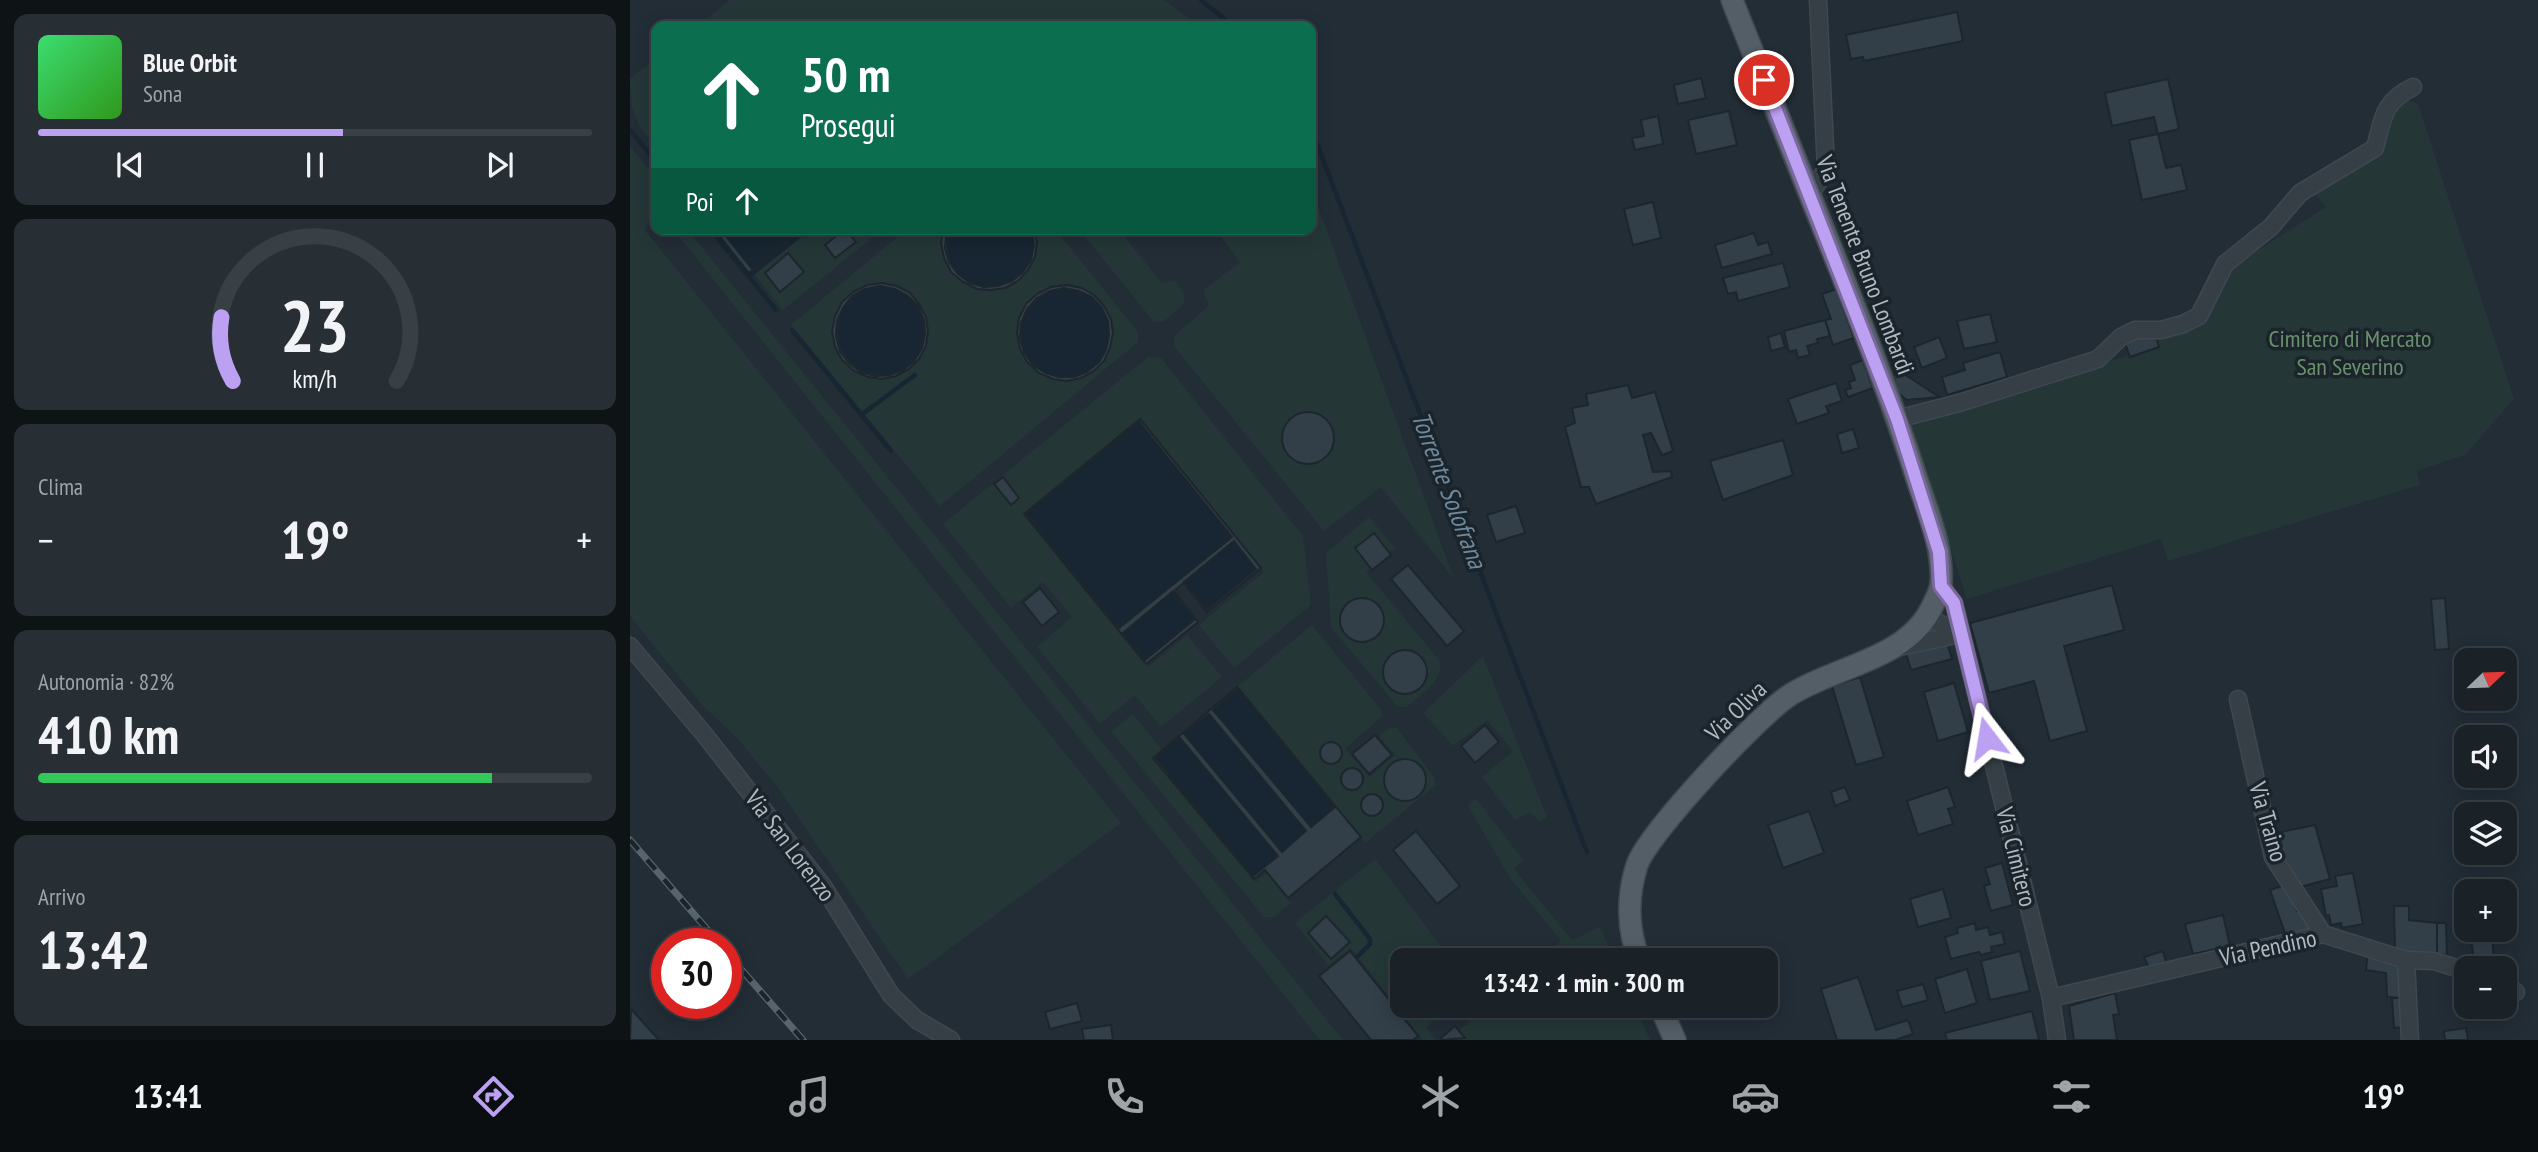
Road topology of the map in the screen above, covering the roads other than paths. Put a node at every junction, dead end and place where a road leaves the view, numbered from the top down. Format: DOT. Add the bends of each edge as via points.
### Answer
graph roads {
  1 [pos="1732,0"];
  2 [pos="1818,0"];
  3 [pos="2413,87"];
  4 [pos="1810,195"];
  5 [pos="1897,419"];
  6 [pos="1939,552"];
  7 [pos="1941,586"];
  8 [pos="1927,617"];
  9 [pos="1961,634"];
  10 [pos="630,646"];
  11 [pos="1894,648"];
  12 [pos="2238,699"];
  13 [pos="2323,934"];
  14 [pos="1634,948"];
  15 [pos="2406,960"];
  16 [pos="2454,967"];
  17 [pos="2051,998"];
  18 [pos="1665,1018"];
  19 [pos="951,1040"];
  20 [pos="1675,1040"];
  21 [pos="2057,1040"];
  22 [pos="2410,1040"];
  1 -- 4 [label="main road, Via Tenente Bruno Lombardi"];
  2 -- 4 [label="street" via="1826,169"];
  3 -- 5 [label="street" via="2384,111 2375,148 2300,193 2271,227 2225,264 2199,316 2161,330 2135,330 2120,337 2098,359"];
  4 -- 5 [label="main road, Via Tenente Bruno Lombardi"];
  5 -- 6 [label="main road, Via Tenente Bruno Lombardi"];
  6 -- 7 [label="main road, Via Oliva"];
  7 -- 8 [label="main road, Via Oliva"];
  7 -- 9 [label="street, Via Cimitero" via="1954,603"];
  8 -- 9 [label="street"];
  8 -- 11 [label="main road, Via Oliva"];
  9 -- 11 [label="street"];
  9 -- 17 [label="street, Via Cimitero"];
  10 -- 19 [label="street, Via San Lorenzo" via="823,886 891,995 916,1020"];
  11 -- 14 [label="main road, Via Oliva" via="1789,695 1753,727 1652,841 1638,862 1630,891"];
  12 -- 13 [label="street, Via Traino" via="2273,857"];
  13 -- 15 [label="street, Via Pendino"];
  13 -- 17 [label="street, Via Pendino"];
  15 -- 16 [label="street, Via Pendino"];
  15 -- 22 [label="street"];
  17 -- 21 [label="street, Via Cimitero"];
  18 -- 20 [label="main road"];
}
